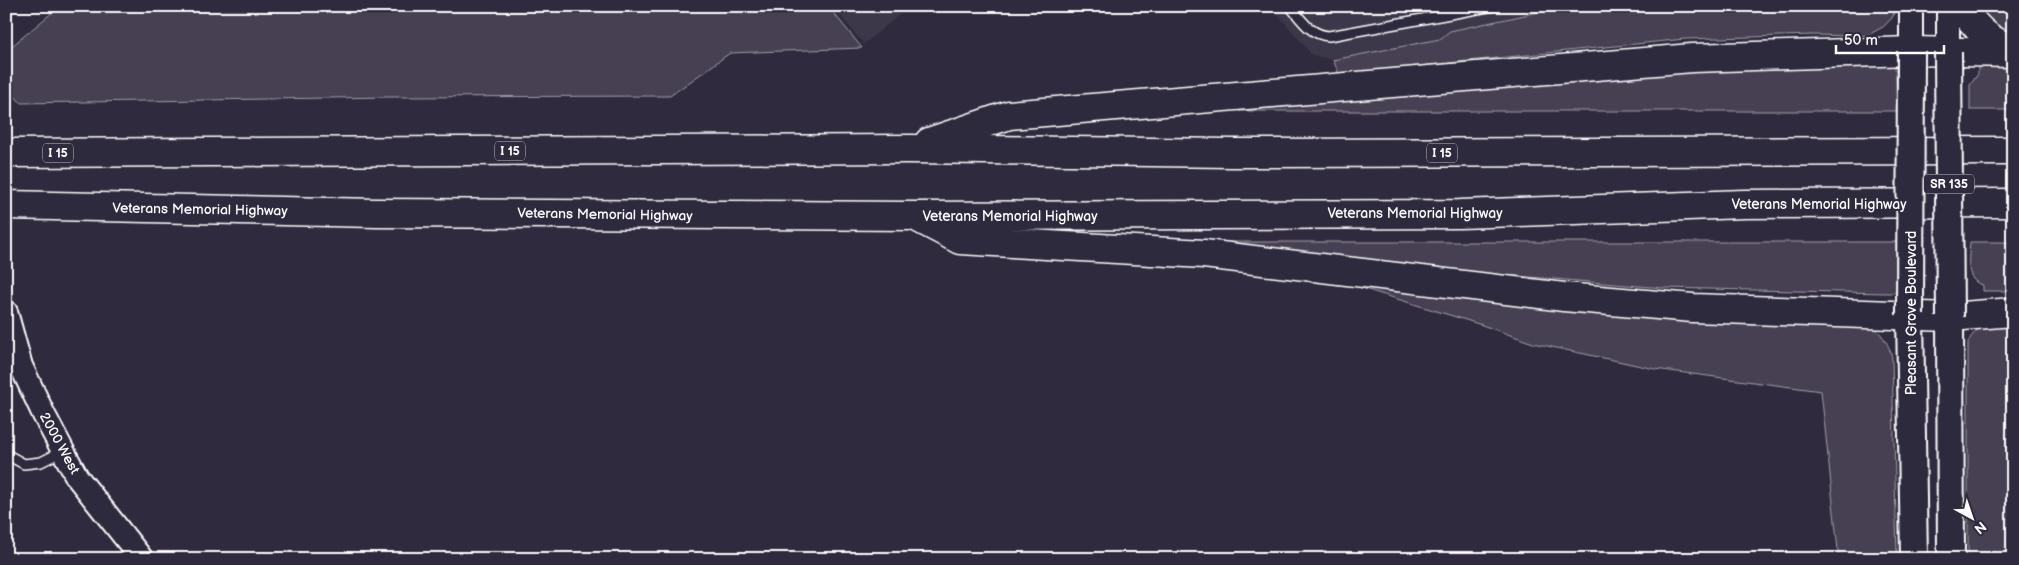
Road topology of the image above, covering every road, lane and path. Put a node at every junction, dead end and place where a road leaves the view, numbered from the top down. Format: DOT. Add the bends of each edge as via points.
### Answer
graph roads {
  1 [pos="1290,6"];
  2 [pos="1494,6"];
  3 [pos="1910,6"];
  4 [pos="1948,6"];
  5 [pos="1962,6"];
  6 [pos="2013,48"];
  7 [pos="1911,51"];
  8 [pos="1948,52"];
  9 [pos="2013,53"];
  10 [pos="909,149"];
  11 [pos="2013,152"];
  12 [pos="6,153"];
  13 [pos="2013,203"];
  14 [pos="6,205"];
  15 [pos="915,216"];
  16 [pos="6,312"];
  17 [pos="2013,312"];
  18 [pos="1910,315"];
  19 [pos="1950,317"];
  20 [pos="63,451"];
  21 [pos="6,454"];
  22 [pos="142,559"];
  23 [pos="1914,559"];
  24 [pos="1951,559"];
  1 -- 2 [label="lane" via="1311,30 1329,36"];
  3 -- 7 [label="street, Pleasant Grove Boulevard / SR 135"];
  4 -- 8 [label="street, SR 135"];
  5 -- 6 [label="highway" via="1984,35"];
  7 -- 8 [label="highway"];
  7 -- 10 [label="highway" via="1692,58 1009,115"];
  7 -- 18 [label="main road, Pleasant Grove Boulevard / SR 135, bridge"];
  8 -- 9 [label="highway"];
  8 -- 19 [label="main road, SR 135, bridge"];
  10 -- 11 [label="highway, I 15" via="1231,153"];
  10 -- 12 [label="highway, I 15"];
  13 -- 15 [label="highway, Veterans Memorial Highway" via="1744,204 1460,214"];
  14 -- 15 [label="highway, Veterans Memorial Highway" via="376,213"];
  15 -- 18 [label="highway" via="960,240 1204,254 1693,308"];
  16 -- 20 [label="street, 2000 West" via="21,366"];
  17 -- 19 [label="highway"];
  18 -- 19 [label="highway"];
  18 -- 23 [label="main road, Pleasant Grove Boulevard / SR 135"];
  19 -- 24 [label="main road, SR 135"];
  20 -- 21 [label="lane" via="41,462 24,464"];
  20 -- 22 [label="street, 2000 West" via="77,477"];
}
